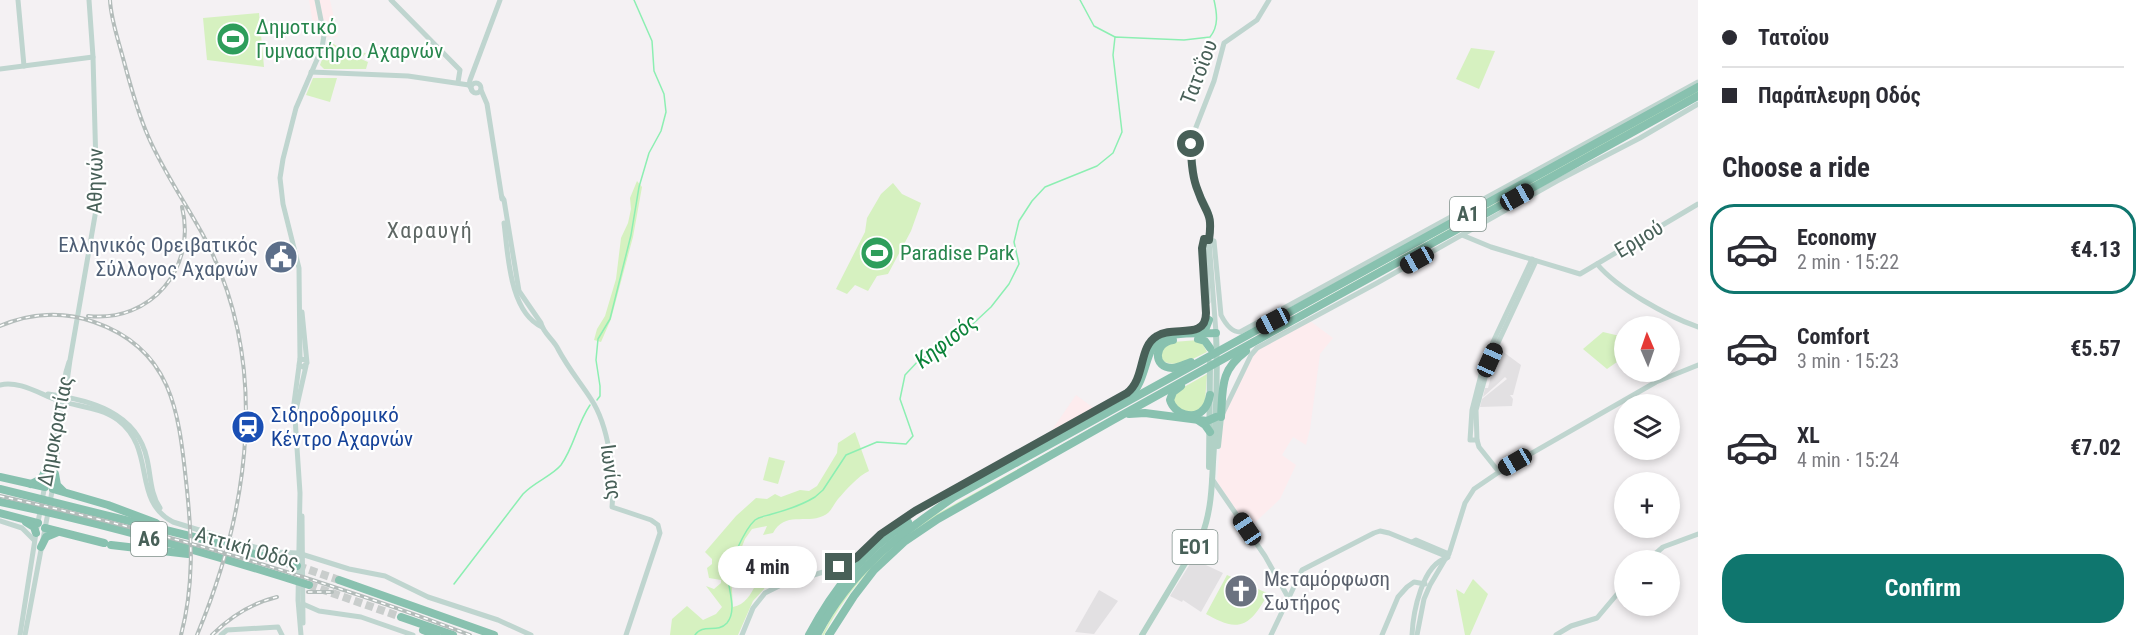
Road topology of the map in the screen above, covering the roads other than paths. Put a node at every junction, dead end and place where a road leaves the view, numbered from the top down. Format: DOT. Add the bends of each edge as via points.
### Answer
graph roads {
  1 [pos="18,0"];
  2 [pos="89,0"];
  3 [pos="317,0"];
  4 [pos="391,0"];
  5 [pos="500,0"];
  6 [pos="1269,0"];
  7 [pos="93,57"];
  8 [pos="24,66"];
  9 [pos="0,69"];
  10 [pos="311,72"];
  11 [pos="458,82"];
  12 [pos="1698,82"];
  13 [pos="473,85"];
  14 [pos="1698,87"];
  15 [pos="1698,96"];
  16 [pos="486,101"];
  17 [pos="1698,104"];
  18 [pos="1698,204"];
  19 [pos="1462,235"];
  20 [pos="1209,240"];
  21 [pos="1534,260"];
  22 [pos="1597,264"];
  23 [pos="1209,320"];
  24 [pos="1698,327"];
  25 [pos="1267,335"];
  26 [pos="1196,336"];
  27 [pos="1213,339"];
  28 [pos="1204,359"];
  29 [pos="70,360"];
  30 [pos="303,363"];
  31 [pos="1698,365"];
  32 [pos="1213,373"];
  33 [pos="1193,376"];
  34 [pos="308,378"];
  35 [pos="301,382"];
  36 [pos="0,385"];
  37 [pos="1210,395"];
  38 [pos="1227,395"];
  39 [pos="63,399"];
  40 [pos="1106,413"];
  41 [pos="295,414"];
  42 [pos="1216,418"];
  43 [pos="1113,420"];
  44 [pos="1197,420"];
  45 [pos="1210,432"];
  46 [pos="50,463"];
  47 [pos="1499,472"];
  48 [pos="55,474"];
  49 [pos="0,477"];
  50 [pos="1212,477"];
  51 [pos="29,484"];
  52 [pos="49,488"];
  53 [pos="1219,488"];
  54 [pos="0,489"];
  55 [pos="1211,492"];
  56 [pos="66,493"];
  57 [pos="954,497"];
  58 [pos="0,502"];
  59 [pos="0,513"];
  60 [pos="19,519"];
  61 [pos="0,521"];
  62 [pos="41,526"];
  63 [pos="58,532"];
  64 [pos="182,534"];
  65 [pos="1698,534"];
  66 [pos="37,541"];
  67 [pos="904,542"];
  68 [pos="1661,550"];
  69 [pos="301,554"];
  70 [pos="1448,556"];
  71 [pos="299,563"];
  72 [pos="246,565"];
  73 [pos="339,580"];
  74 [pos="1427,585"];
  75 [pos="303,588"];
  76 [pos="1614,598"];
  77 [pos="1289,599"];
  78 [pos="303,604"];
  79 [pos="20,635"];
  80 [pos="24,635"];
  81 [pos="221,635"];
  82 [pos="282,635"];
  83 [pos="302,635"];
  84 [pos="413,635"];
  85 [pos="436,635"];
  86 [pos="453,635"];
  87 [pos="494,635"];
  88 [pos="531,635"];
  89 [pos="626,635"];
  90 [pos="742,635"];
  91 [pos="809,635"];
  92 [pos="817,635"];
  93 [pos="829,635"];
  94 [pos="835,635"];
  95 [pos="1142,635"];
  96 [pos="1272,635"];
  97 [pos="1382,635"];
  98 [pos="1412,635"];
  99 [pos="1417,635"];
  100 [pos="1556,635"];
  1 -- 8 [label="street"];
  2 -- 7 [label="street, Αθηνών"];
  3 -- 10 [label="street" via="324,38"];
  4 -- 11 [label="street" via="460,70"];
  5 -- 13 [label="street" via="474,70"];
  6 -- 20 [label="street, Τατοΐου" via="1257,20 1224,43 1192,136 1195,180 1211,220"];
  7 -- 8 [label="street"];
  7 -- 29 [label="street, Αθηνών" via="97,204"];
  8 -- 9 [label="street"];
  10 -- 11 [label="street"];
  10 -- 30 [label="street" via="296,108 280,178 299,264"];
  11 -- 13 [label="street"];
  12 -- 20 [label="street" via="1240,332 1221,315 1215,242"];
  13 -- 16 [label="street"];
  13 -- 16 [label="street, Ιωνίας" via="480,85"];
  14 -- 28 [label="highway, Α1"];
  15 -- 25 [label="highway, Α1"];
  16 -- 89 [label="street, Ιωνίας" via="521,296 591,398 606,434 612,507 654,520 659,528"];
  17 -- 19 [label="street"];
  18 -- 22 [label="street, Ερμού"];
  19 -- 21 [label="street"];
  19 -- 38 [label="street" via="1257,348"];
  20 -- 23 [label="street, Τατοΐου"];
  20 -- 27 [label="street, Τατοΐου"];
  20 -- 90 [label="street" via="1204,239 1202,248 1206,313 1202,327 1156,336 1148,344 1138,379 1130,391 915,511 846,565 765,593 753,608"];
  21 -- 22 [label="street, Ερμού" via="1580,274"];
  21 -- 47 [label="street" via="1490,360 1476,410 1474,440"];
  22 -- 24 [label="street" via="1634,294"];
  23 -- 26 [label="highway" via="1205,330"];
  23 -- 27 [label="street, Τατοΐου"];
  25 -- 33 [label="highway, Α1"];
  25 -- 38 [label="highway" via="1231,364 1224,378"];
  26 -- 27 [label="highway"];
  26 -- 27 [label="highway" via="1205,341"];
  26 -- 28 [label="highway" via="1166,341 1158,348 1158,359 1172,368"];
  26 -- 40 [label="highway" via="1168,336 1157,341 1151,347 1138,387"];
  27 -- 32 [label="main road, Τατοΐου / ΕΟ1"];
  28 -- 40 [label="highway, Α1"];
  29 -- 39 [label="street, Δημοκρατίας"];
  30 -- 35 [label="street"];
  30 -- 41 [label="street" via="294,398"];
  31 -- 47 [label="street" via="1656,382"];
  32 -- 37 [label="main road, Τατοΐου / ΕΟ1"];
  32 -- 42 [label="main road, Τατοΐου / ΕΟ1"];
  33 -- 37 [label="highway" via="1172,394 1173,408 1184,414 1200,413"];
  33 -- 43 [label="highway, Α1"];
  34 -- 35 [label="street"];
  35 -- 41 [label="street"];
  36 -- 39 [label="street" via="12,384"];
  37 -- 42 [label="main road, Τατοΐου / ΕΟ1"];
  38 -- 42 [label="highway"];
  39 -- 46 [label="street, Δημοκρατίας"];
  39 -- 48 [label="street, Δημοκρατίας"];
  39 -- 69 [label="street" via="105,413 123,424 140,450 148,492 163,516 251,546"];
  40 -- 57 [label="highway, Α1"];
  41 -- 69 [label="street"];
  42 -- 44 [label="highway"];
  42 -- 45 [label="main road, Τατοΐου / ΕΟ1"];
  42 -- 50 [label="main road" via="1217,470"];
  43 -- 44 [label="highway" via="1140,412"];
  43 -- 67 [label="highway, Α1"];
  44 -- 45 [label="highway"];
  45 -- 50 [label="main road, Τατοΐου / ΕΟ1"];
  46 -- 51 [label="highway" via="40,480"];
  46 -- 52 [label="street, Δημοκρατίας"];
  47 -- 70 [label="street" via="1469,495"];
  48 -- 52 [label="street, Δημοκρατίας"];
  48 -- 56 [label="highway" via="57,485"];
  49 -- 51 [label="highway"];
  50 -- 53 [label="street"];
  50 -- 55 [label="main road, Τατοΐου / ΕΟ1"];
  51 -- 52 [label="highway"];
  52 -- 56 [label="highway"];
  52 -- 62 [label="street, Δημοκρατίας"];
  53 -- 55 [label="main road"];
  53 -- 77 [label="street"];
  54 -- 64 [label="highway, Αττική Οδός / Α6"];
  55 -- 95 [label="main road, Τατοΐου / ΕΟ1" via="1202,535"];
  56 -- 64 [label="highway"];
  57 -- 91 [label="highway" via="907,523 871,551 837,588"];
  57 -- 92 [label="highway, Α1" via="869,563 840,597"];
  58 -- 72 [label="highway, Αττική Οδός / Α6"];
  59 -- 60 [label="highway"];
  60 -- 62 [label="highway"];
  60 -- 66 [label="highway" via="31,524"];
  61 -- 66 [label="street" via="22,528"];
  62 -- 63 [label="highway"];
  62 -- 66 [label="street, Δημοκρατίας"];
  62 -- 66 [label="street, Δημοκρατίας"];
  63 -- 66 [label="highway"];
  63 -- 72 [label="highway" via="108,544"];
  64 -- 71 [label="highway, Αττική Οδός / Α6"];
  65 -- 68 [label="street"];
  66 -- 79 [label="street, Δημοκρατίας"];
  66 -- 80 [label="street, Δημοκρατίας"];
  67 -- 93 [label="highway, Α1" via="867,579"];
  67 -- 94 [label="highway" via="863,592"];
  69 -- 71 [label="street"];
  69 -- 88 [label="street" via="390,577 428,597"];
  70 -- 74 [label="street" via="1437,563"];
  70 -- 77 [label="street" via="1384,531 1374,533 1302,570"];
  71 -- 75 [label="street"];
  72 -- 75 [label="highway, Αττική Οδός / Α6"];
  73 -- 87 [label="highway"];
  74 -- 97 [label="street" via="1414,582 1401,592"];
  74 -- 98 [label="street" via="1415,611"];
  74 -- 99 [label="street"];
  75 -- 78 [label="street"];
  75 -- 83 [label="street"];
  76 -- 100 [label="street" via="1597,618"];
  77 -- 96 [label="street"];
  78 -- 83 [label="street"];
  78 -- 84 [label="street" via="319,611 361,617"];
  81 -- 82 [label="street" via="226,630 278,627"];
  85 -- 86 [label="highway" via="401,617"];
}
